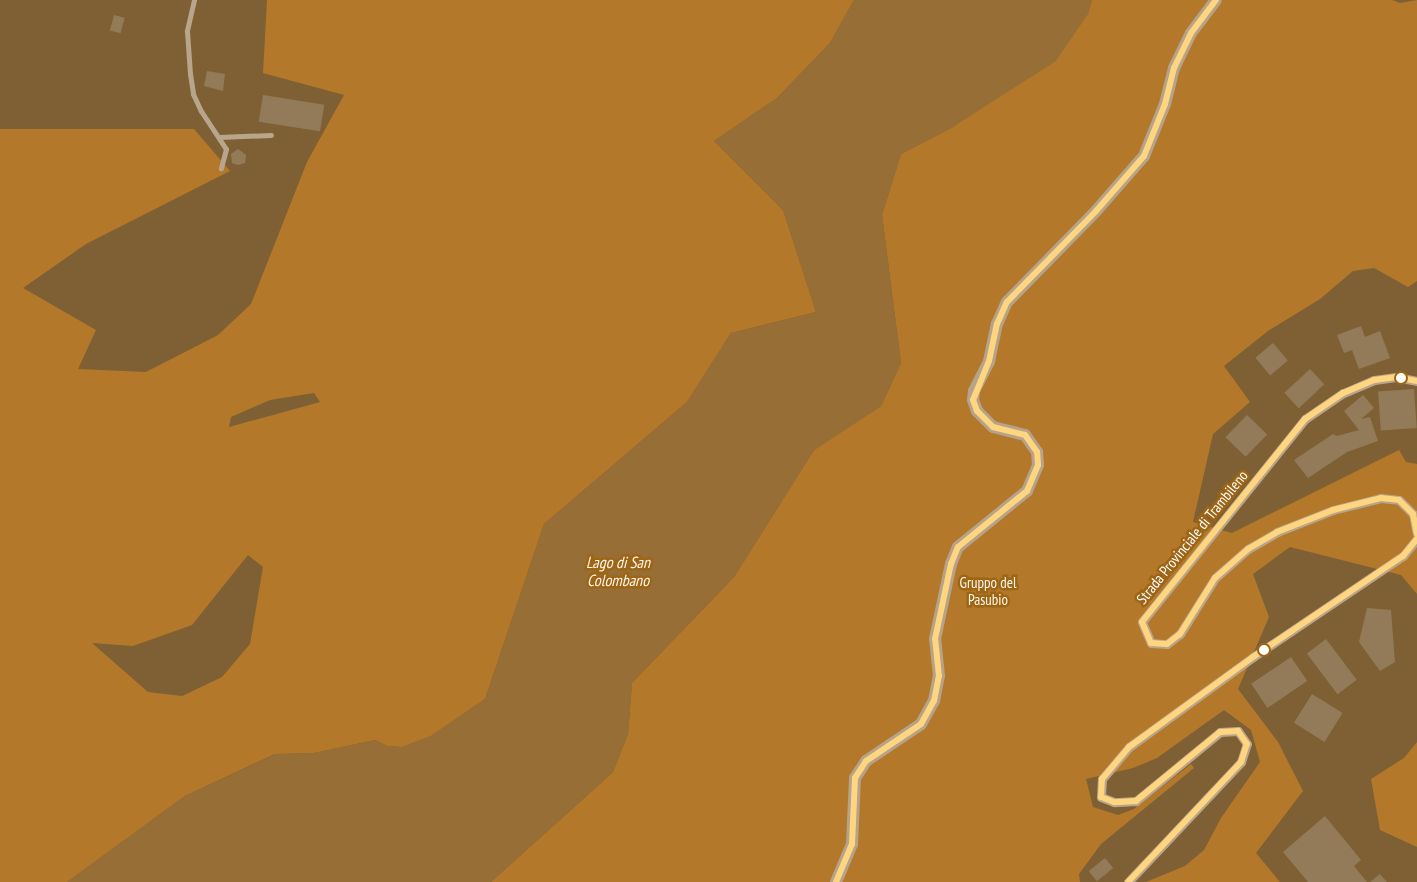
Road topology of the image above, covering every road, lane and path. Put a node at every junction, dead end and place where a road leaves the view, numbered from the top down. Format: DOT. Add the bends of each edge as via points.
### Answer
graph roads {
  1 [pos="194,0"];
  2 [pos="1216,0"];
  3 [pos="271,135"];
  4 [pos="219,137"];
  5 [pos="220,168"];
  6 [pos="1417,381"];
  7 [pos="1417,534"];
  8 [pos="1417,539"];
  9 [pos="836,882"];
  10 [pos="1128,882"];
  1 -- 4 [label="street" via="187,54 193,94"];
  2 -- 9 [label="main road" via="1191,33 1174,68 1165,104 1144,156 1096,211 1007,302 996,324 989,361 973,400 977,411 993,427 1025,435 1037,452 1038,464 1027,491 958,547 951,564 935,639 939,676 934,701 921,724 866,761 855,778 852,844"];
  3 -- 4 [label="street"];
  4 -- 5 [label="street" via="226,149"];
  6 -- 7 [label="street, Strada Provinciale di Trambileno" via="1396,377 1374,380 1343,393 1304,419 1142,622 1151,643 1168,644 1180,634 1215,578 1248,548 1277,532 1333,510 1381,498 1400,500 1413,514"];
  8 -- 10 [label="street" via="1403,556 1253,657 1129,747 1118,760 1102,779 1101,797 1114,802 1136,801 1220,732 1238,731 1247,744 1241,762"];
}
